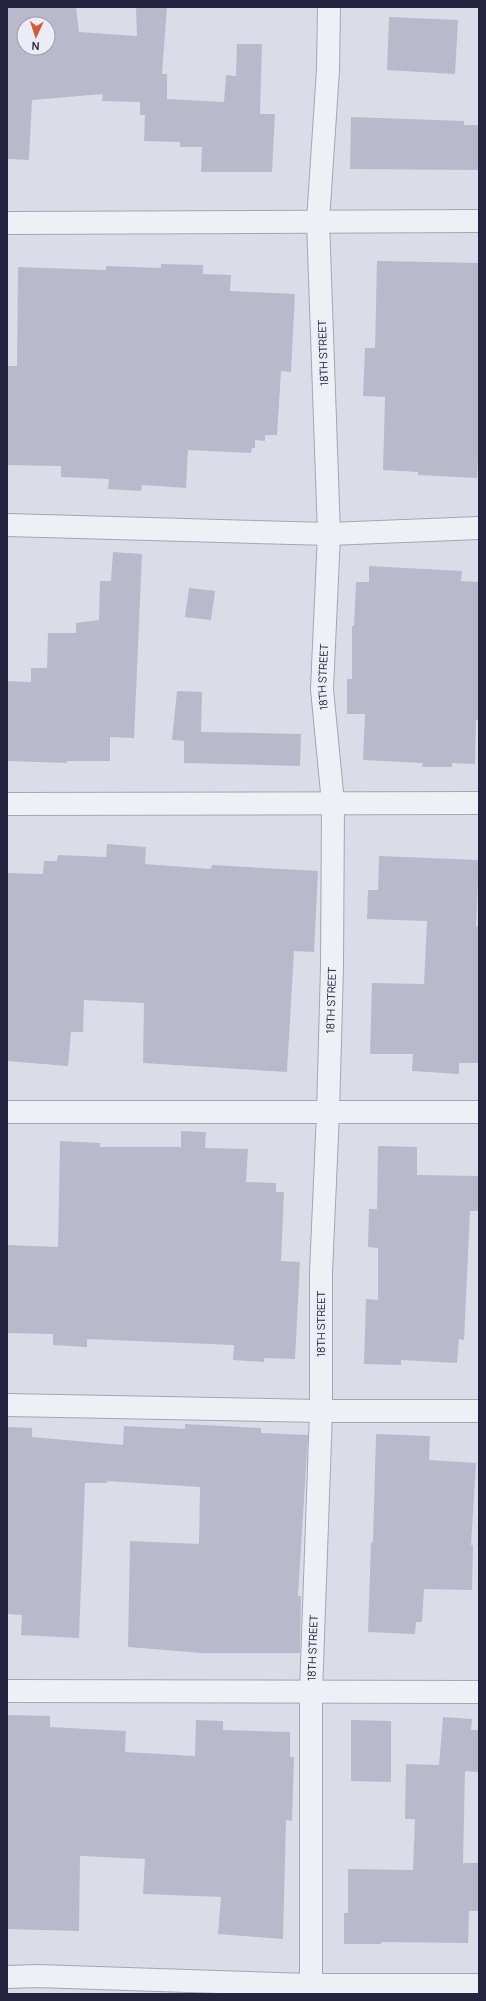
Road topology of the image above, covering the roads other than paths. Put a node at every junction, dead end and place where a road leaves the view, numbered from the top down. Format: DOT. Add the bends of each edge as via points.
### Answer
graph roads {
  1 [pos="329,7"];
  2 [pos="479,220"];
  3 [pos="318,221"];
  4 [pos="7,223"];
  5 [pos="7,525"];
  6 [pos="479,528"];
  7 [pos="329,534"];
  8 [pos="333,803"];
  9 [pos="479,803"];
  10 [pos="7,804"];
  11 [pos="7,1112"];
  12 [pos="479,1112"];
  13 [pos="328,1113"];
  14 [pos="7,1405"];
  15 [pos="321,1411"];
  16 [pos="479,1411"];
  17 [pos="7,1691"];
  18 [pos="310,1692"];
  19 [pos="479,1692"];
  20 [pos="7,1976"];
  21 [pos="479,1985"];
  22 [pos="311,1989"];
  1 -- 3 [label="street, 18TH STREET" via="328,70"];
  2 -- 3 [label="street"];
  3 -- 4 [label="street"];
  3 -- 7 [label="street, 18TH STREET"];
  5 -- 7 [label="street"];
  6 -- 7 [label="street"];
  7 -- 8 [label="street, 18TH STREET" via="322,689"];
  8 -- 9 [label="street"];
  8 -- 10 [label="street"];
  8 -- 13 [label="street, 18TH STREET"];
  11 -- 13 [label="street"];
  12 -- 13 [label="street"];
  13 -- 15 [label="street, 18TH STREET" via="321,1272"];
  14 -- 15 [label="street"];
  15 -- 16 [label="street"];
  15 -- 18 [label="street, 18TH STREET"];
  17 -- 18 [label="street"];
  18 -- 19 [label="street"];
  18 -- 22 [label="street, 18TH STREET"];
  20 -- 22 [label="street"];
  21 -- 22 [label="street"];
}
